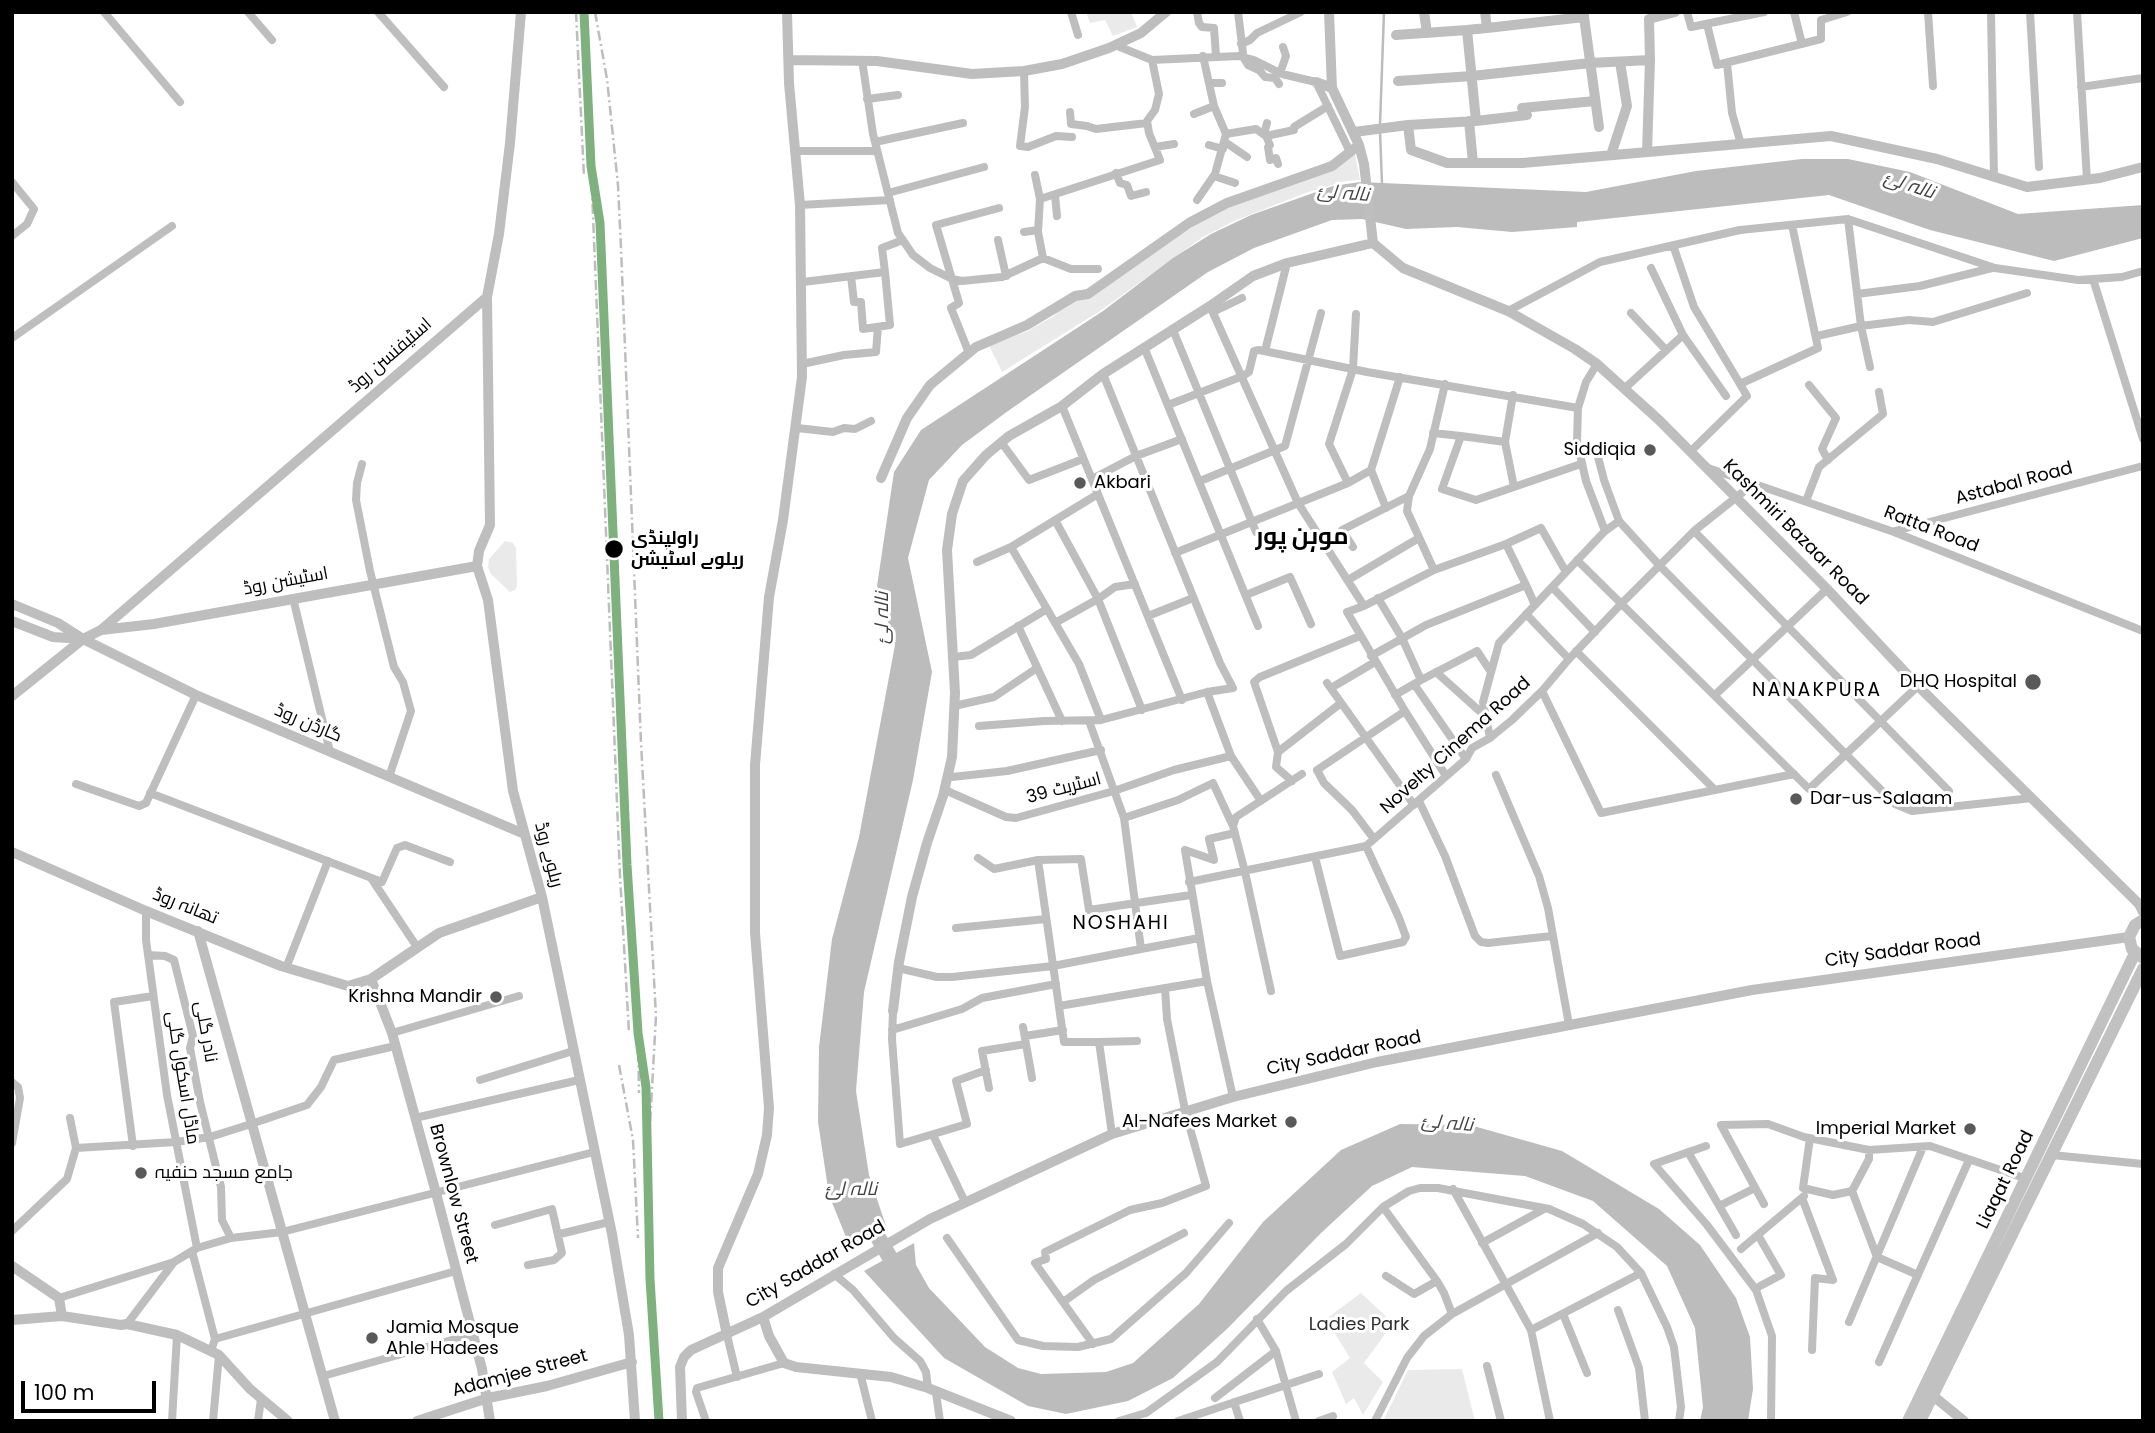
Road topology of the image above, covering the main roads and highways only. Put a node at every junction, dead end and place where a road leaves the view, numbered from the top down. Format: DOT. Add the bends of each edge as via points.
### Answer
graph roads {
  1 [pos="2143,920"];
  2 [pos="2139,956"];
  3 [pos="2143,970"];
  4 [pos="1908,1421"];
  5 [pos="1920,1421"];
  1 -- 2 [label="main road" via="2129,937"];
  2 -- 4 [label="main road, Liaqat Road"];
  3 -- 5 [label="main road, Liaqat Road"];
}
